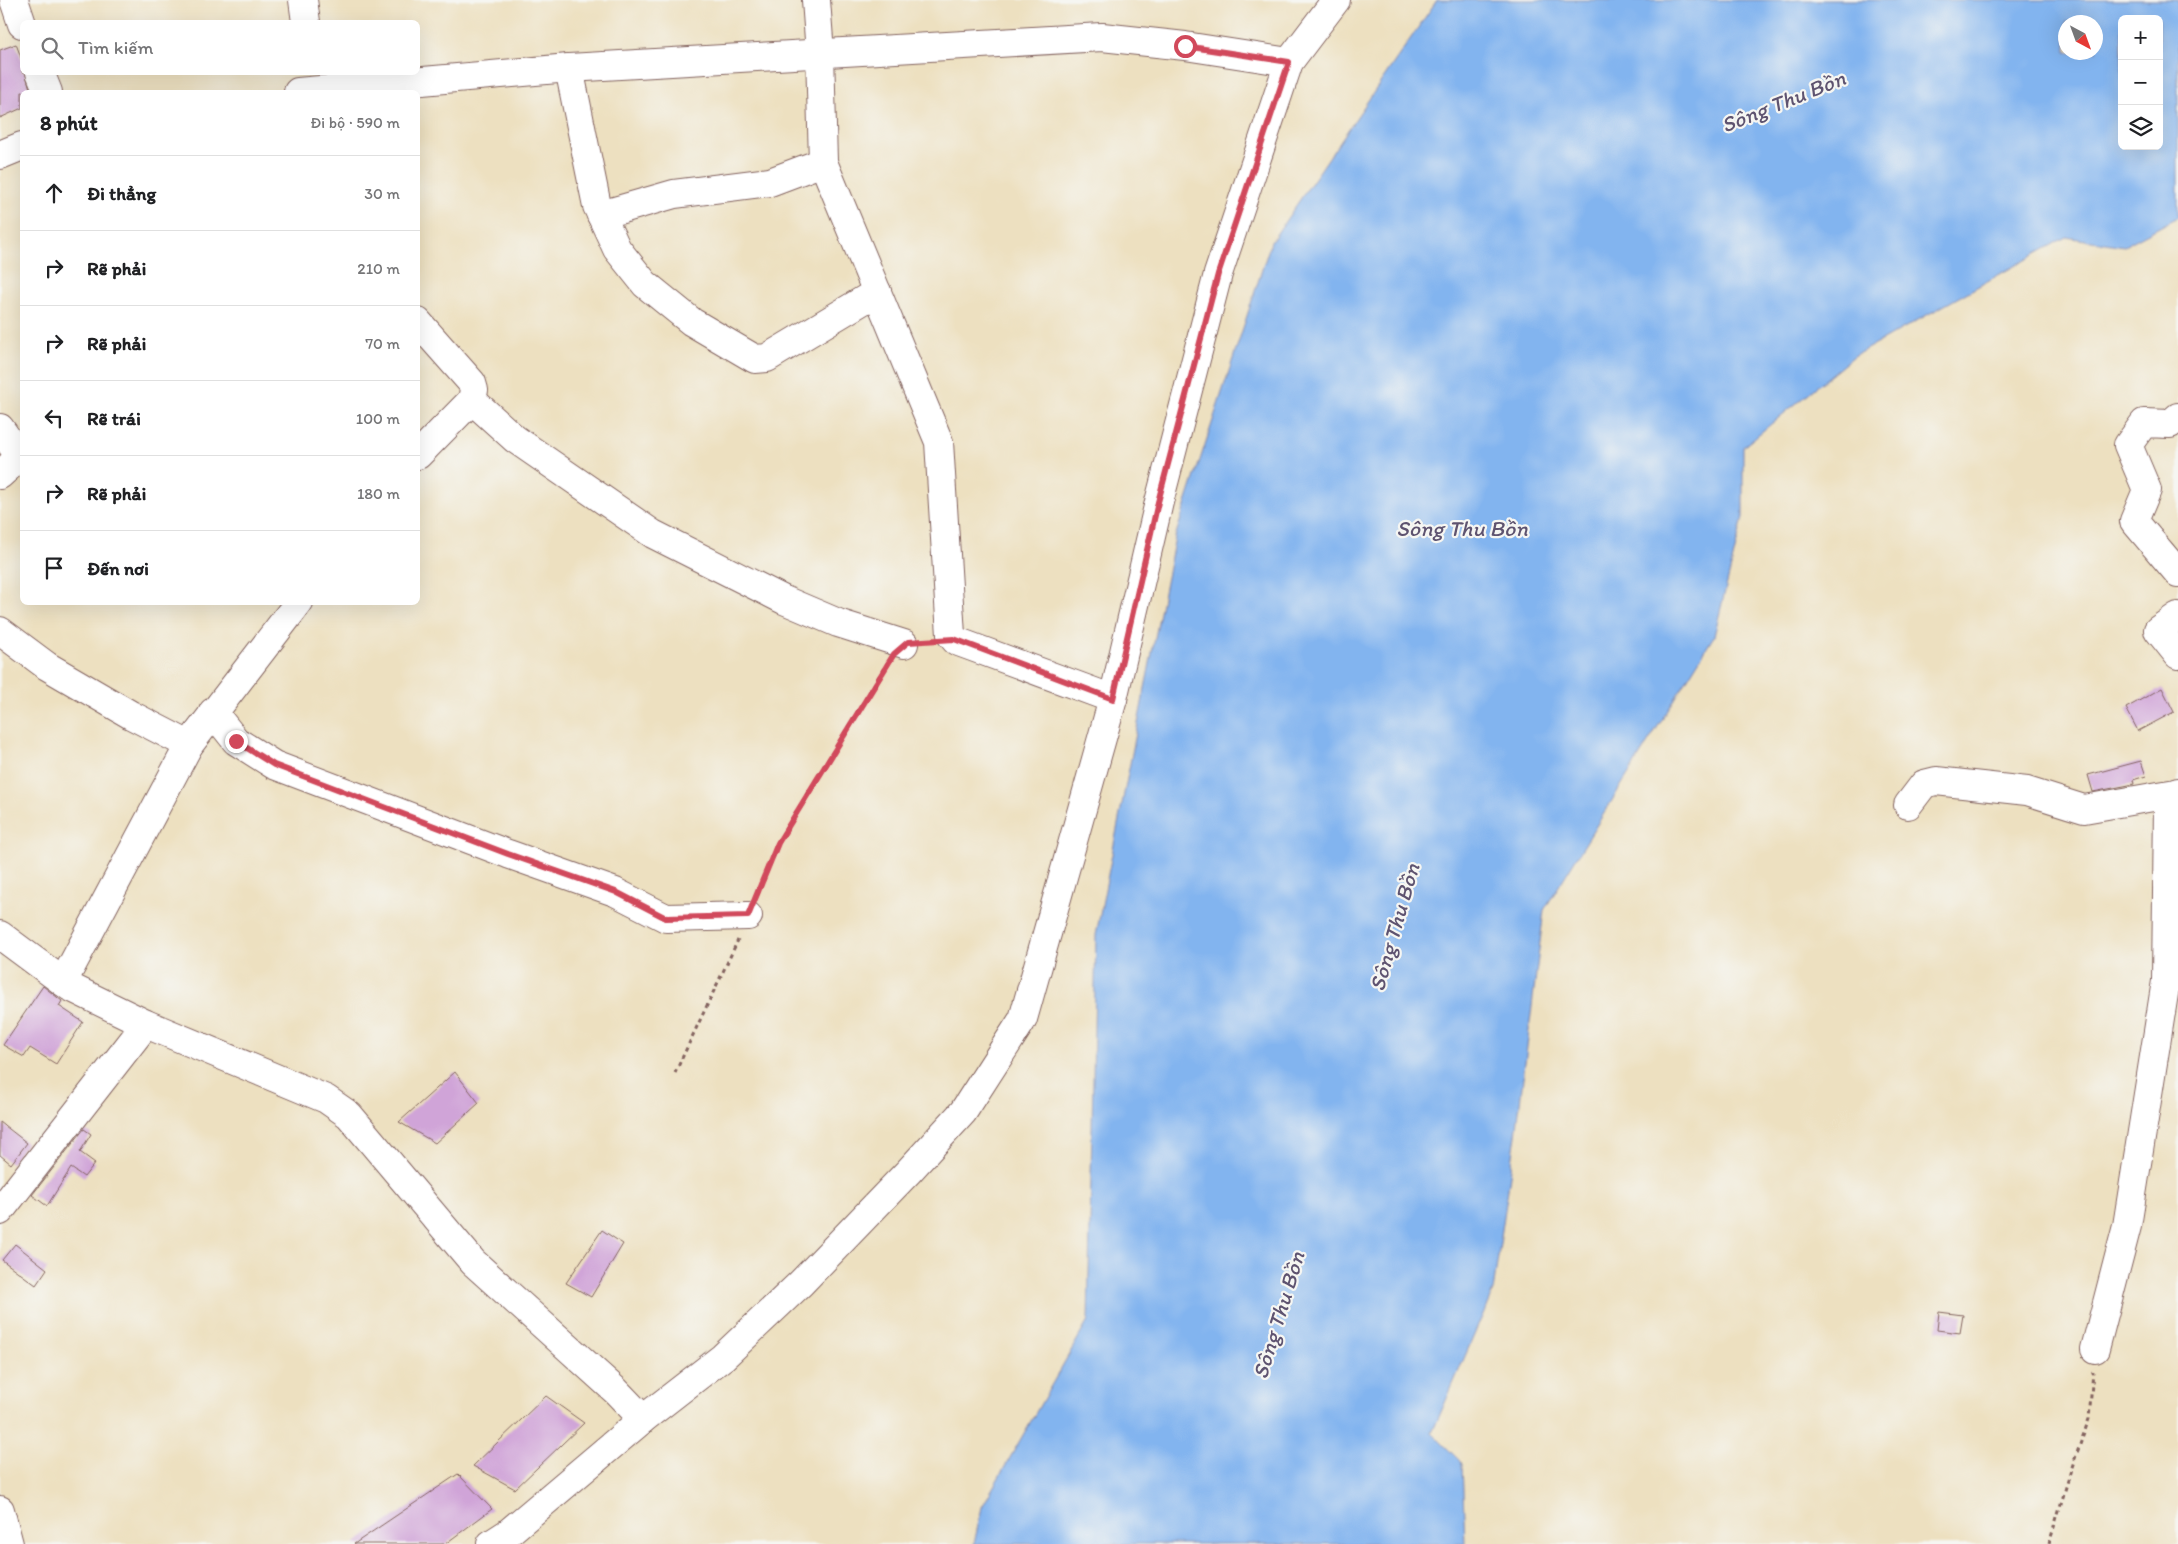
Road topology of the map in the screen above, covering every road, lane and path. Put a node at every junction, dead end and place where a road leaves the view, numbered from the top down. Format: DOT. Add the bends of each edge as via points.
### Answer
graph roads {
  1 [pos="14,0"];
  2 [pos="303,0"];
  3 [pos="816,0"];
  4 [pos="1336,0"];
  5 [pos="21,20"];
  6 [pos="306,20"];
  7 [pos="820,53"];
  8 [pos="1289,62"];
  9 [pos="569,68"];
  10 [pos="41,75"];
  11 [pos="309,87"];
  12 [pos="47,90"];
  13 [pos="20,147"];
  14 [pos="0,155"];
  15 [pos="823,162"];
  16 [pos="601,215"];
  17 [pos="877,292"];
  18 [pos="420,324"];
  19 [pos="472,400"];
  20 [pos="2178,417"];
  21 [pos="0,428"];
  22 [pos="420,453"];
  23 [pos="20,455"];
  24 [pos="20,457"];
  25 [pos="0,475"];
  26 [pos="2178,573"];
  27 [pos="297,605"];
  28 [pos="2178,616"];
  29 [pos="3,640"];
  30 [pos="904,644"];
  31 [pos="2178,655"];
  32 [pos="1113,699"];
  33 [pos="213,712"];
  34 [pos="189,745"];
  35 [pos="2177,792"];
  36 [pos="1908,805"];
  37 [pos="748,916"];
  38 [pos="0,935"];
  39 [pos="63,982"];
  40 [pos="2172,982"];
  41 [pos="146,1024"];
  42 [pos="675,1073"];
  43 [pos="0,1211"];
  44 [pos="2095,1349"];
  45 [pos="643,1419"];
  46 [pos="0,1510"];
  47 [pos="8,1544"];
  48 [pos="491,1544"];
  49 [pos="2049,1544"];
  1 -- 5 [label="street"];
  2 -- 6 [label="street"];
  3 -- 7 [label="street"];
  4 -- 8 [label="street"];
  7 -- 8 [label="street" via="1102,37"];
  7 -- 9 [label="street"];
  7 -- 15 [label="street"];
  8 -- 32 [label="street" via="1218,274 1158,502"];
  9 -- 11 [label="street"];
  9 -- 16 [label="street"];
  10 -- 12 [label="street"];
  13 -- 14 [label="street"];
  15 -- 16 [label="street" via="770,182 674,194"];
  15 -- 17 [label="street"];
  16 -- 17 [label="street" via="616,249 645,284 692,322 754,360 767,358"];
  17 -- 32 [label="street" via="938,442 951,634 956,641"];
  18 -- 19 [label="street" via="472,383"];
  19 -- 22 [label="street"];
  19 -- 30 [label="street" via="515,439 653,534 784,600 838,623"];
  20 -- 26 [label="street" via="2170,424 2144,423 2128,445 2147,490 2134,521"];
  21 -- 23 [label="street"];
  24 -- 25 [label="street"];
  27 -- 33 [label="street"];
  28 -- 31 [label="street" via="2158,630"];
  29 -- 34 [label="street"];
  30 -- 37 [label="path" via="894,654 778,843"];
  32 -- 45 [label="street" via="1023,1019 968,1104 908,1172 801,1282 722,1357"];
  33 -- 34 [label="street"];
  33 -- 37 [label="street" via="236,741 274,765 616,892 666,918"];
  34 -- 39 [label="street"];
  35 -- 36 [label="street" via="2084,809 2027,791 1936,781 1924,784"];
  35 -- 40 [label="street" via="2168,804"];
  37 -- 42 [label="path" via="729,963"];
  38 -- 39 [label="street"];
  39 -- 41 [label="street"];
  40 -- 44 [label="street" via="2127,1226"];
  41 -- 43 [label="street"];
  41 -- 45 [label="street" via="326,1099 349,1115 473,1262"];
  44 -- 49 [label="path" via="2090,1419"];
  45 -- 48 [label="street"];
  46 -- 47 [label="street"];
}
